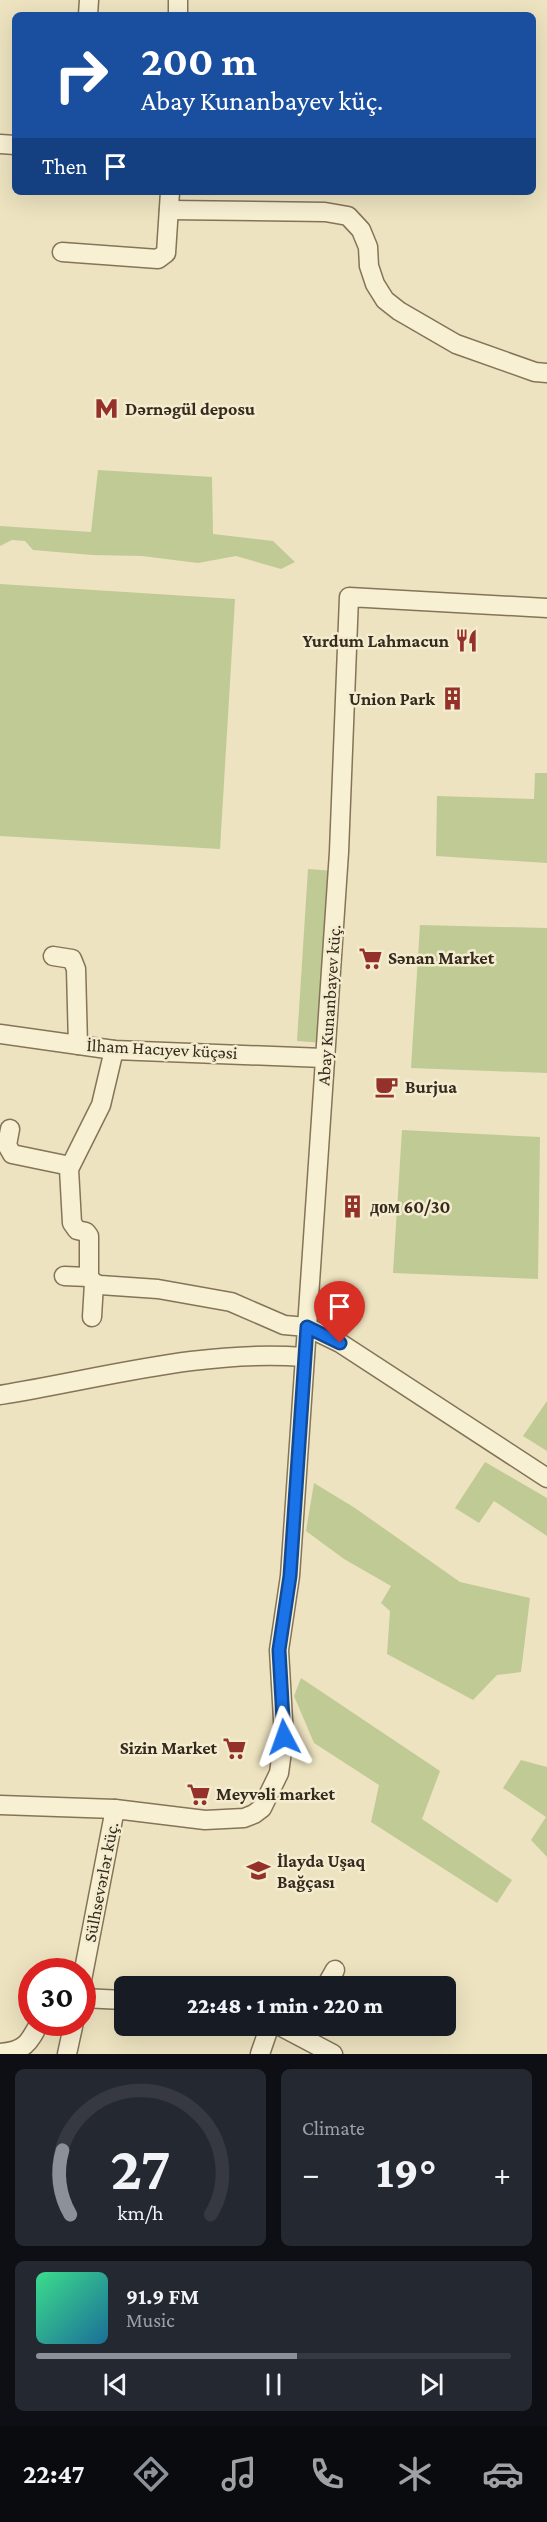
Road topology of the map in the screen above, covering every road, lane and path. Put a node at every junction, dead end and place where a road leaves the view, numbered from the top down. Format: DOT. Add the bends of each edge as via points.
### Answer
graph roads {
  1 [pos="170,201"];
  2 [pos="62,252"];
  3 [pos="547,373"];
  4 [pos="547,608"];
  5 [pos="53,956"];
  6 [pos="0,1034"];
  7 [pos="78,1045"];
  8 [pos="114,1050"];
  9 [pos="324,1058"];
  10 [pos="10,1129"];
  11 [pos="70,1166"];
  12 [pos="64,1275"];
  13 [pos="92,1280"];
  14 [pos="92,1317"];
  15 [pos="307,1327"];
  16 [pos="304,1357"];
  17 [pos="0,1395"];
  18 [pos="547,1478"];
  19 [pos="0,1805"];
  20 [pos="116,1809"];
  21 [pos="86,1958"];
  22 [pos="335,1970"];
  23 [pos="332,1976"];
  24 [pos="96,1999"];
  25 [pos="114,2000"];
  26 [pos="33,2036"];
  27 [pos="71,2036"];
  28 [pos="266,2036"];
  29 [pos="309,2036"];
  30 [pos="327,2052"];
  31 [pos="0,2053"];
  32 [pos="67,2054"];
  33 [pos="260,2054"];
  1 -- 2 [label="street" via="166,253 158,259"];
  1 -- 3 [label="street" via="348,216 361,230 375,284 385,300 456,344"];
  4 -- 9 [label="street, Abay Kunanbayev küç." via="349,597 339,852"];
  5 -- 7 [label="street" via="72,959 75,969"];
  6 -- 7 [label="street, İlham Hacıyev küçəsi"];
  7 -- 8 [label="street, İlham Hacıyev küçəsi"];
  8 -- 9 [label="street, İlham Hacıyev küçəsi"];
  8 -- 11 [label="street" via="100,1105"];
  9 -- 15 [label="street, Abay Kunanbayev küç."];
  10 -- 11 [label="street" via="7,1146 12,1154"];
  11 -- 13 [label="street" via="72,1223 89,1236"];
  12 -- 13 [label="street"];
  13 -- 14 [label="street"];
  13 -- 15 [label="street" via="231,1302 284,1325"];
  15 -- 16 [label="street, Sülhsevərlər küç."];
  15 -- 18 [label="street" via="367,1360"];
  16 -- 17 [label="street" via="260,1355 204,1360"];
  16 -- 20 [label="street, Sülhsevərlər küç." via="290,1576 279,1650 284,1737 279,1773 262,1808 244,1818 206,1820"];
  19 -- 20 [label="street"];
  20 -- 21 [label="street, Sülhsevərlər küç."];
  22 -- 23 [label="street"];
  24 -- 25 [label="street"];
  26 -- 31 [label="street" via="16,2052"];
  27 -- 32 [label="street"];
  28 -- 33 [label="street"];
  29 -- 30 [label="street"];
}
